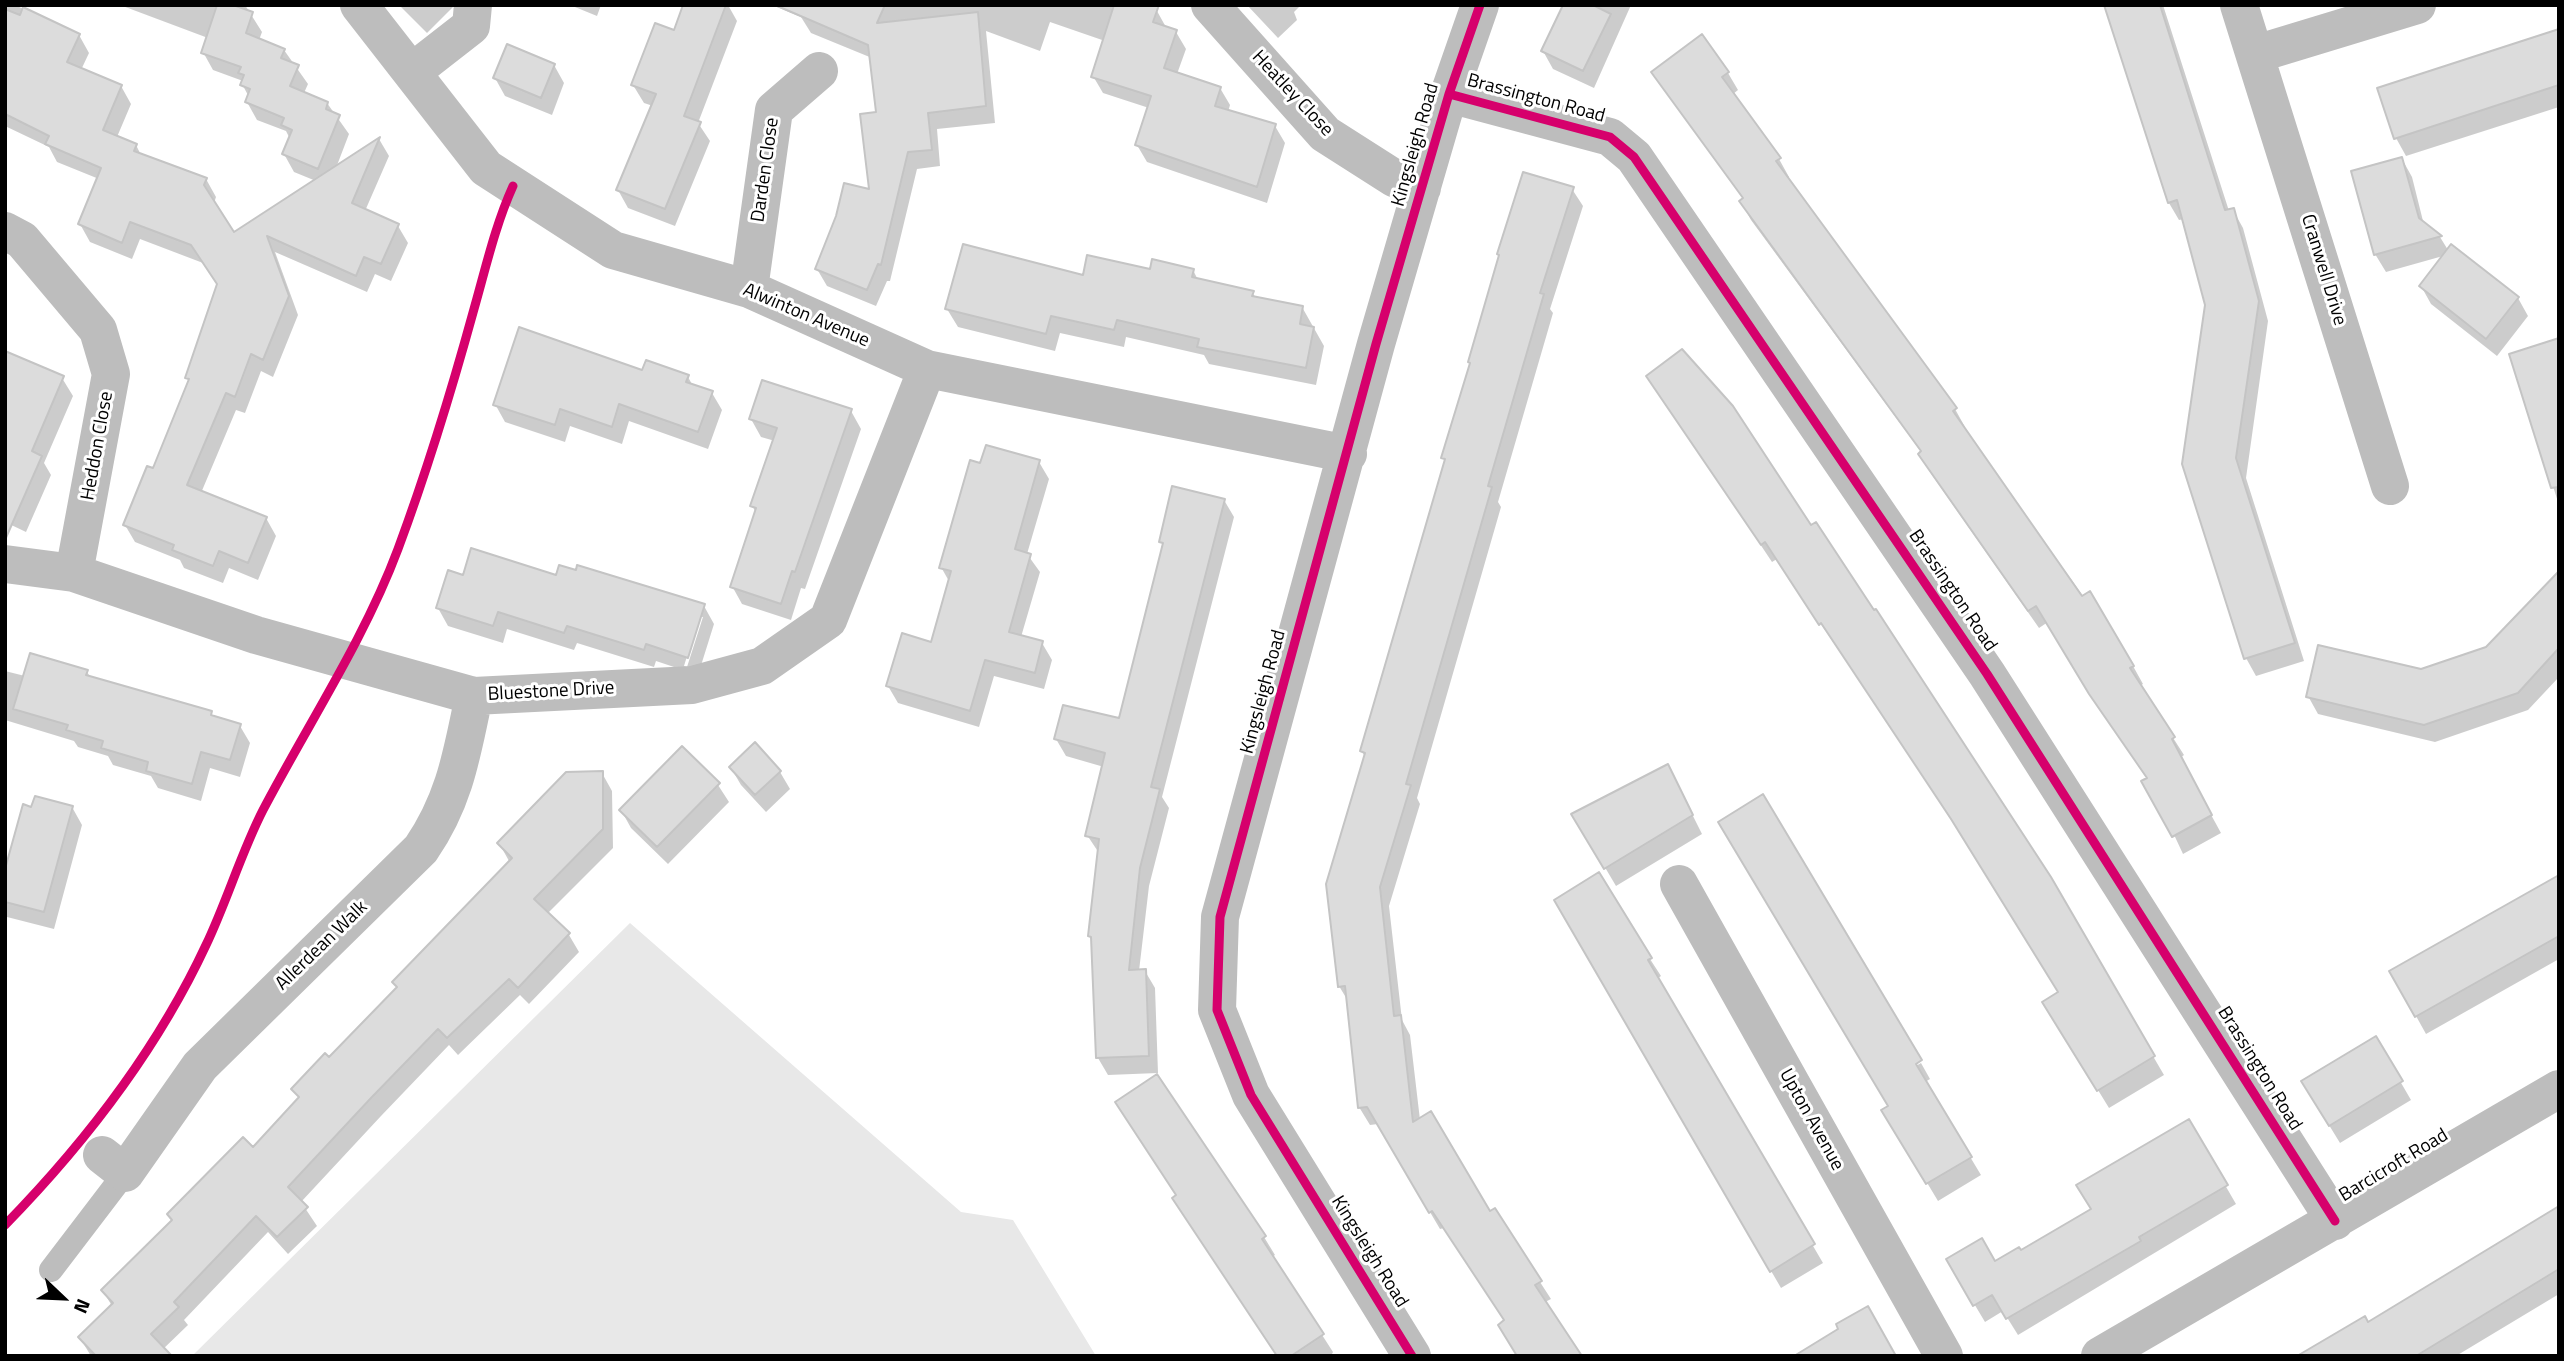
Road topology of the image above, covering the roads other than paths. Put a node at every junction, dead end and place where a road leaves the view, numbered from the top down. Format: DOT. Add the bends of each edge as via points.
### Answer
graph roads {
  1 [pos="359,5"];
  2 [pos="473,5"];
  3 [pos="1210,5"];
  4 [pos="1480,5"];
  5 [pos="2239,5"];
  6 [pos="2417,5"];
  7 [pos="2256,54"];
  8 [pos="819,71"];
  9 [pos="412,72"];
  10 [pos="1449,94"];
  11 [pos="1422,188"];
  12 [pos="5,231"];
  13 [pos="749,289"];
  14 [pos="927,369"];
  15 [pos="1348,454"];
  16 [pos="2390,486"];
  17 [pos="5,564"];
  18 [pos="74,573"];
  19 [pos="474,696"];
  20 [pos="1679,884"];
  21 [pos="2559,1089"];
  22 [pos="113,1164"];
  23 [pos="2335,1221"];
  24 [pos="51,1270"];
  25 [pos="1412,1356"];
  26 [pos="1944,1356"];
  27 [pos="2100,1356"];
  1 -- 9 [label="street, Alwinton Avenue"];
  2 -- 9 [label="street" via="471,26"];
  3 -- 11 [label="street, Heatley Close" via="1325,134 1394,178"];
  4 -- 10 [label="street, Kingsleigh Road"];
  5 -- 7 [label="street, Cranwell Drive"];
  6 -- 7 [label="street"];
  7 -- 16 [label="street, Cranwell Drive"];
  8 -- 13 [label="street, Darden Close" via="774,110"];
  9 -- 13 [label="street, Alwinton Avenue" via="486,169 613,250"];
  10 -- 11 [label="street, Kingsleigh Road"];
  10 -- 23 [label="street, Brassington Road" via="1610,137 1634,157 1987,674"];
  11 -- 15 [label="street, Kingsleigh Road"];
  12 -- 18 [label="street, Heddon Close" via="22,240 98,330 111,374"];
  13 -- 14 [label="street, Alwinton Avenue"];
  14 -- 15 [label="street, Alwinton Avenue"];
  14 -- 19 [label="street, Bluestone Drive" via="828,620 762,666 692,685"];
  15 -- 25 [label="street, Kingsleigh Road" via="1220,917 1217,1010 1251,1095"];
  17 -- 18 [label="street, Bluestone Drive"];
  18 -- 19 [label="street, Bluestone Drive" via="256,635"];
  19 -- 22 [label="street, Allerdean Walk" via="455,786 421,849 200,1066"];
  20 -- 26 [label="street, Upton Avenue"];
  21 -- 23 [label="street, Barcicroft Road"];
  22 -- 24 [label="lane"];
  23 -- 27 [label="street, Barcicroft Road"];
}
